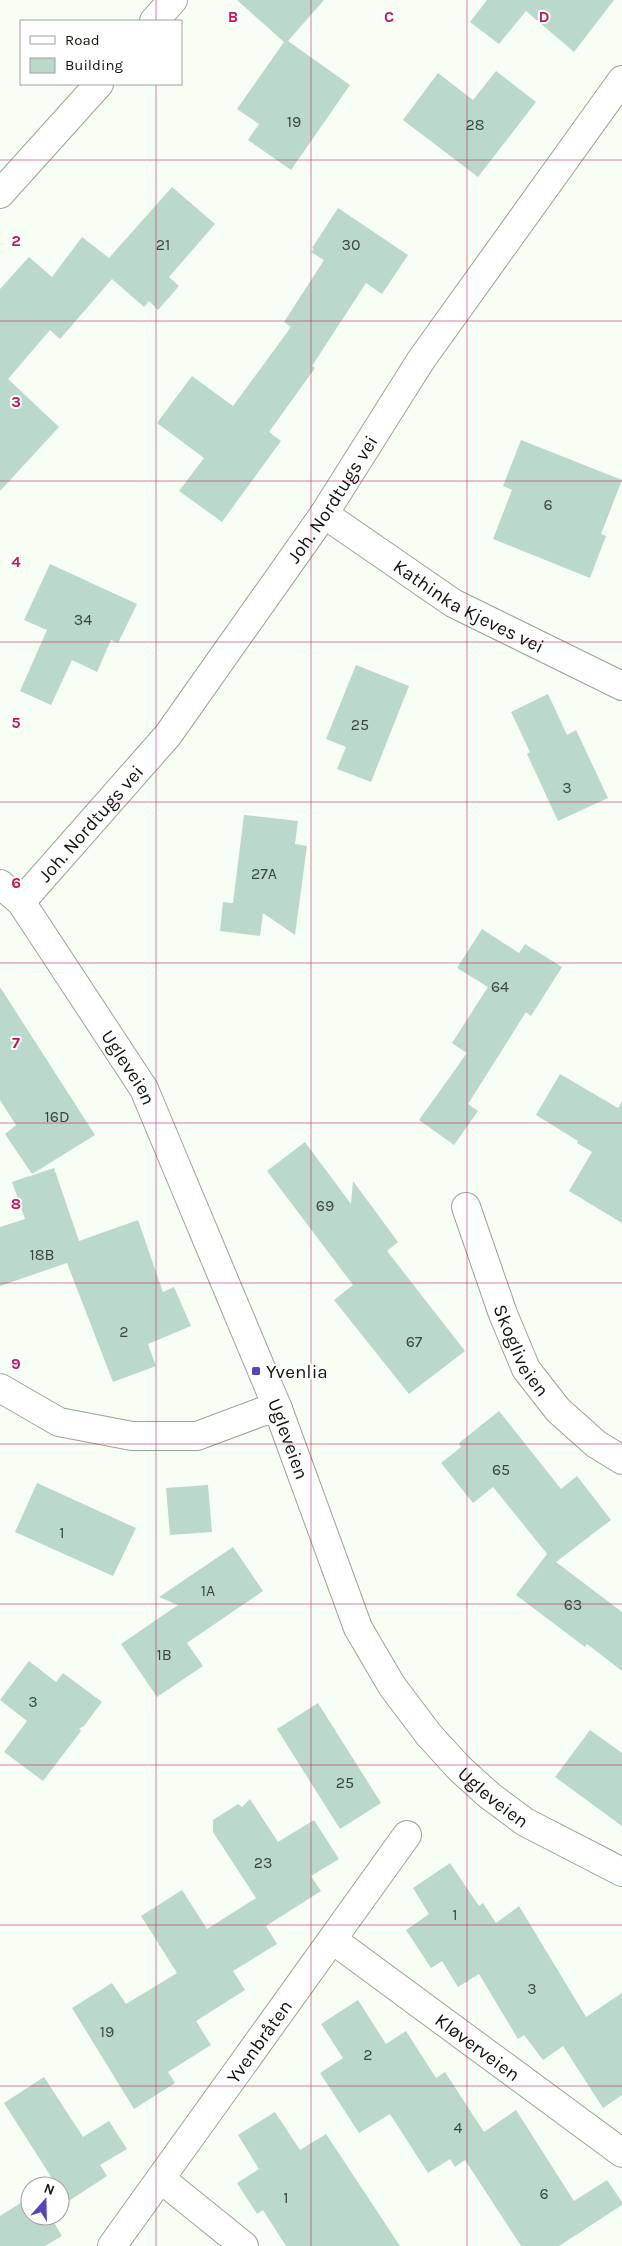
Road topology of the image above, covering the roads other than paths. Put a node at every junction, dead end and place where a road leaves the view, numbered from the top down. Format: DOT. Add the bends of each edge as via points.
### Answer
graph roads {
  1 [pos="173,0"];
  2 [pos="155,20"];
  3 [pos="622,80"];
  4 [pos="97,85"];
  5 [pos="0,194"];
  6 [pos="324,514"];
  7 [pos="622,686"];
  8 [pos="0,884"];
  9 [pos="22,902"];
  10 [pos="466,1207"];
  11 [pos="2,1394"];
  12 [pos="278,1409"];
  13 [pos="622,1460"];
  14 [pos="407,1835"];
  15 [pos="622,1872"];
  16 [pos="333,1940"];
  17 [pos="622,2153"];
  18 [pos="161,2179"];
  19 [pos="112,2246"];
  20 [pos="244,2246"];
  1 -- 2 [label="street"];
  3 -- 6 [label="street, Joh. Nordtugs vei" via="421,360"];
  4 -- 5 [label="street"];
  6 -- 7 [label="street, Kathinka Kjeves vei" via="453,603"];
  6 -- 9 [label="street, Joh. Nordtugs vei" via="168,735"];
  8 -- 9 [label="street, Ugleveien"];
  9 -- 12 [label="street, Ugleveien" via="144,1089"];
  10 -- 13 [label="street, Skogliveien" via="526,1369 558,1410 596,1444"];
  11 -- 12 [label="street" via="59,1422 132,1436 197,1436 261,1412"];
  12 -- 15 [label="street, Ugleveien" via="358,1628 392,1686 458,1768 490,1796 525,1822"];
  14 -- 16 [label="street, Yvenbråten"];
  16 -- 17 [label="street, Kløverveien"];
  16 -- 18 [label="street, Yvenbråten"];
  18 -- 19 [label="street, Yvenbråten"];
  18 -- 20 [label="street"];
}
